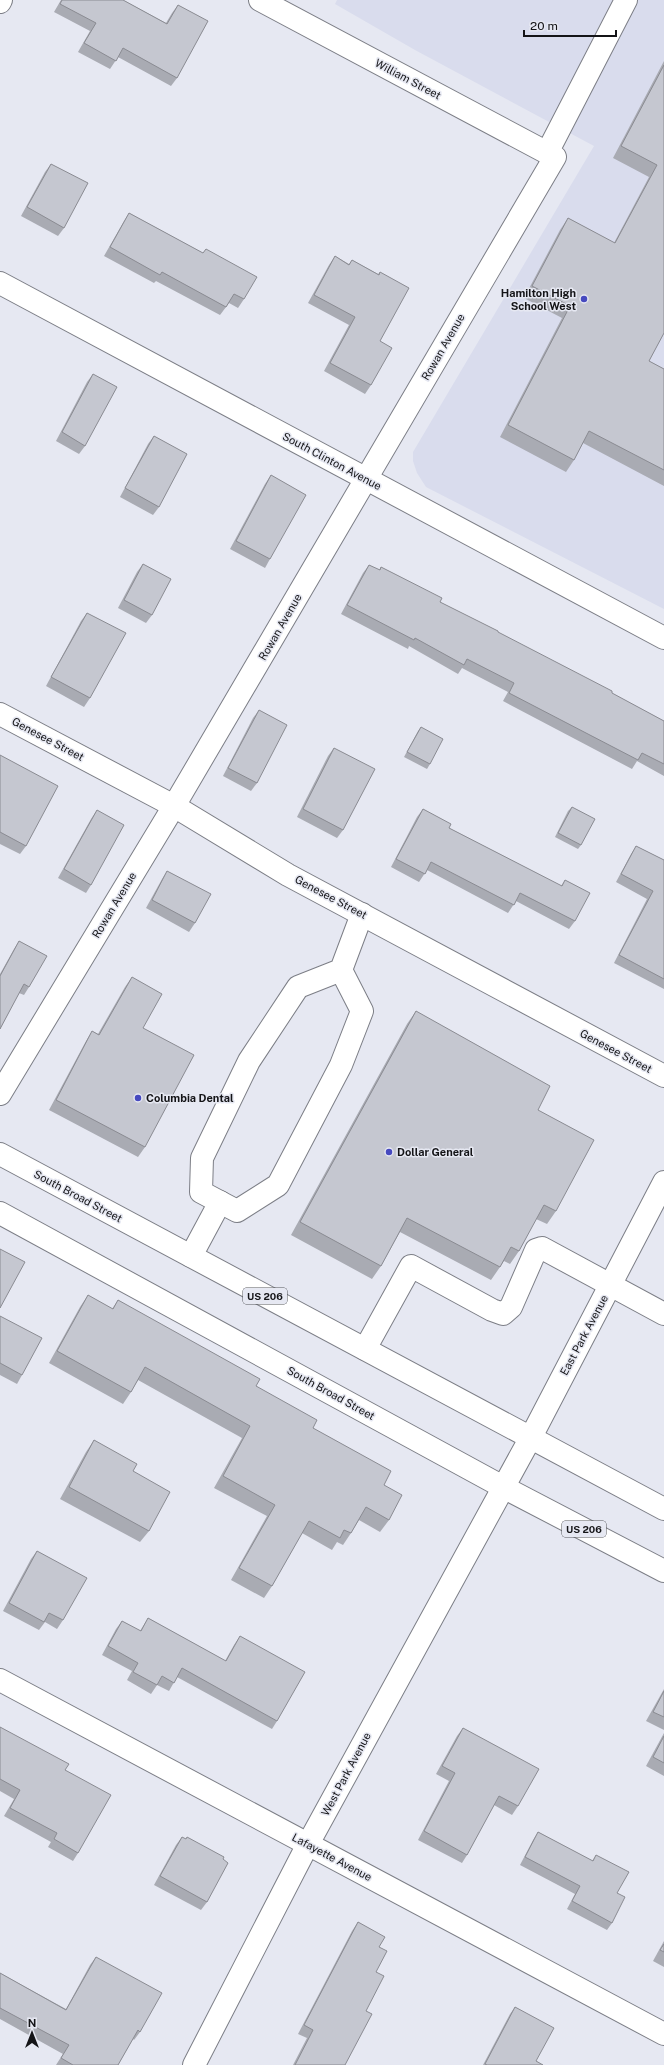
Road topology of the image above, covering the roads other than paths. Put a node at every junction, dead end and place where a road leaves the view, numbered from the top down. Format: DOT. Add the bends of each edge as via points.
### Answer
graph roads {
  1 [pos="260,0"];
  2 [pos="626,0"];
  3 [pos="551,155"];
  4 [pos="0,283"];
  5 [pos="366,479"];
  6 [pos="664,638"];
  7 [pos="0,714"];
  8 [pos="174,806"];
  9 [pos="362,914"];
  10 [pos="340,970"];
  11 [pos="664,1076"];
  12 [pos="0,1094"];
  13 [pos="0,1154"];
  14 [pos="664,1182"];
  15 [pos="220,1202"];
  16 [pos="0,1213"];
  17 [pos="191,1256"];
  18 [pos="611,1284"];
  19 [pos="664,1314"];
  20 [pos="365,1349"];
  21 [pos="530,1437"];
  22 [pos="503,1487"];
  23 [pos="664,1509"];
  24 [pos="664,1572"];
  25 [pos="0,1680"];
  26 [pos="308,1844"];
  27 [pos="664,2034"];
  28 [pos="194,2065"];
  1 -- 3 [label="street, William Street"];
  2 -- 3 [label="street, Rowan Avenue"];
  3 -- 5 [label="street, Rowan Avenue"];
  4 -- 5 [label="street, South Clinton Avenue"];
  5 -- 6 [label="street, South Clinton Avenue"];
  5 -- 8 [label="street, Rowan Avenue"];
  7 -- 8 [label="street, Genesee Street"];
  8 -- 9 [label="street, Genesee Street" via="288,875"];
  8 -- 12 [label="street, Rowan Avenue"];
  9 -- 10 [label="street"];
  9 -- 11 [label="street, Genesee Street"];
  10 -- 15 [label="street" via="298,987 249,1061 202,1158 201,1192"];
  10 -- 15 [label="street" via="362,1011 337,1072 278,1185 237,1211"];
  13 -- 17 [label="street, South Broad Street / US 206"];
  14 -- 18 [label="street, East Park Avenue"];
  15 -- 17 [label="street"];
  16 -- 22 [label="street, South Broad Street / US 206"];
  17 -- 20 [label="street, South Broad Street / US 206"];
  18 -- 19 [label="street"];
  18 -- 20 [label="street" via="542,1248 536,1250 510,1308 503,1314 411,1266"];
  18 -- 21 [label="street, East Park Avenue"];
  20 -- 21 [label="street, South Broad Street / US 206"];
  21 -- 22 [label="street, East Park Avenue"];
  21 -- 23 [label="street, South Broad Street / US 206"];
  22 -- 24 [label="street, South Broad Street / US 206"];
  22 -- 26 [label="street, West Park Avenue"];
  25 -- 26 [label="street, Lafayette Avenue"];
  26 -- 27 [label="street, Lafayette Avenue"];
  26 -- 28 [label="street, West Park Avenue"];
}
